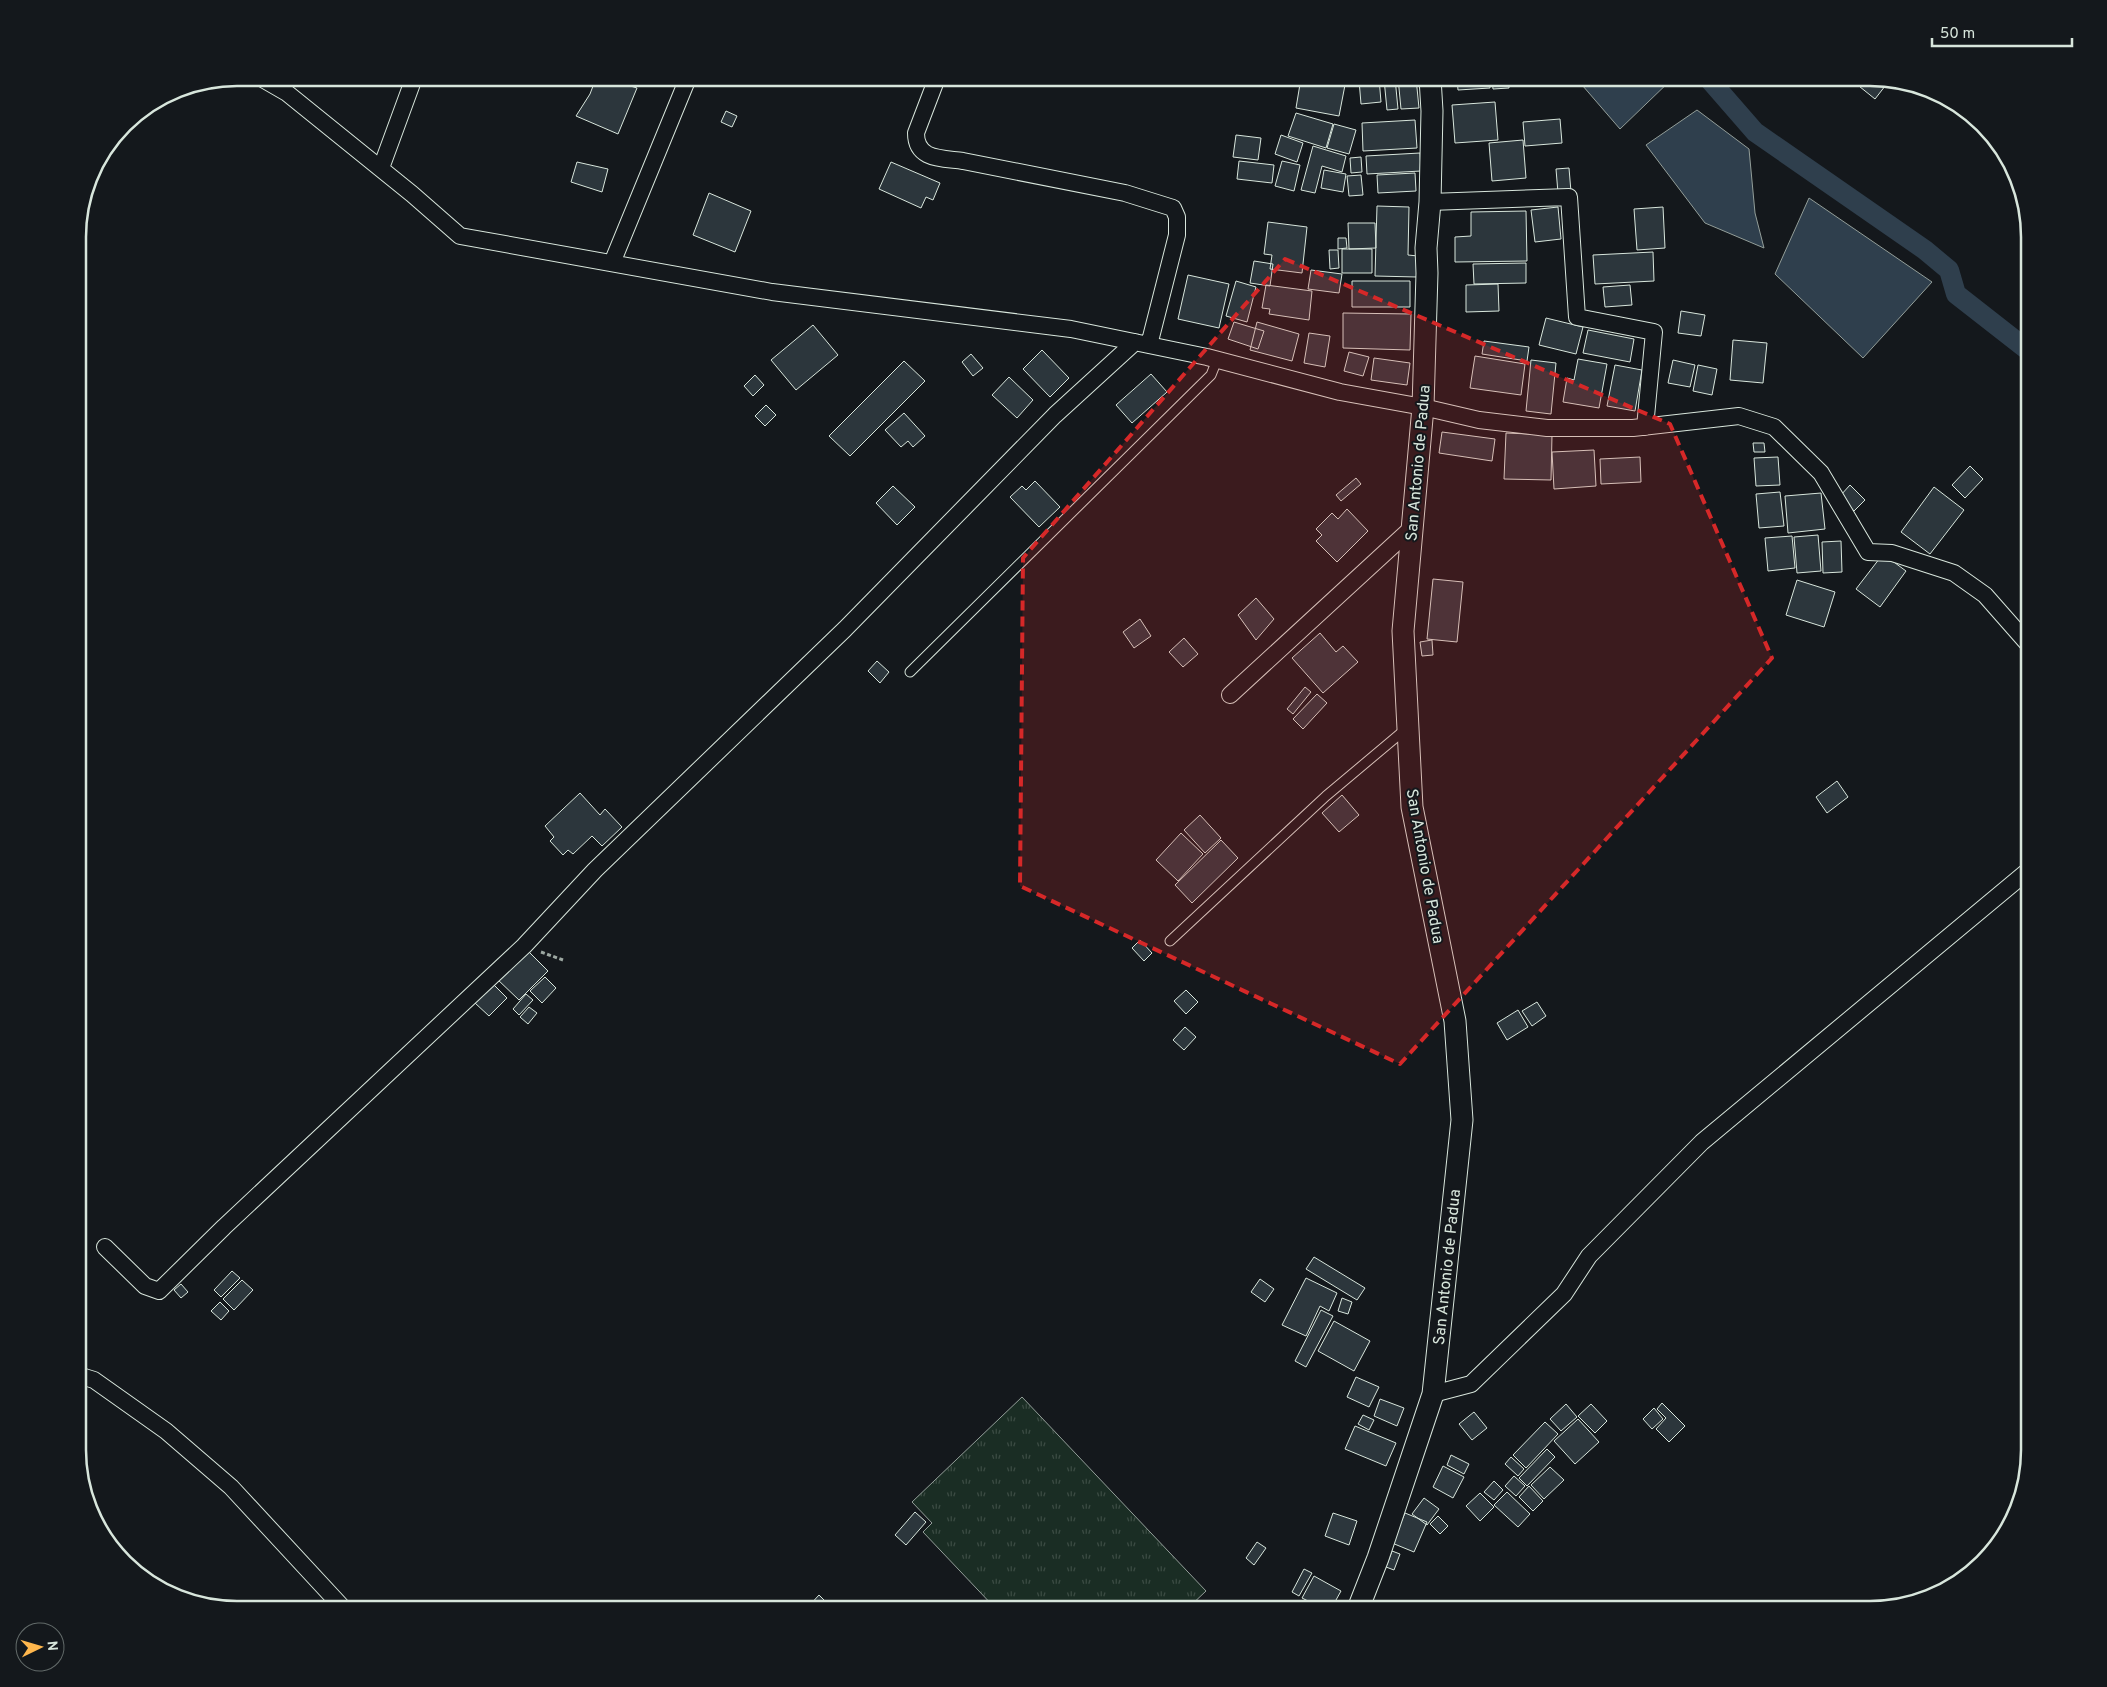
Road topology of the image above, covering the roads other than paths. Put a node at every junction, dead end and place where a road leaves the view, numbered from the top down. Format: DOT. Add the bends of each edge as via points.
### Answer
graph roads {
  1 [pos="275,86"];
  2 [pos="411,86"];
  3 [pos="685,86"];
  4 [pos="934,86"];
  5 [pos="1430,86"];
  6 [pos="381,168"];
  7 [pos="1430,202"];
  8 [pos="612,263"];
  9 [pos="1142,344"];
  10 [pos="1217,360"];
  11 [pos="1423,407"];
  12 [pos="1645,428"];
  13 [pos="1412,527"];
  14 [pos="2021,635"];
  15 [pos="910,672"];
  16 [pos="1230,695"];
  17 [pos="1409,726"];
  18 [pos="2021,877"];
  19 [pos="1170,941"];
  20 [pos="104,1247"];
  21 [pos="87,1378"];
  22 [pos="1434,1394"];
  23 [pos="336,1601"];
  24 [pos="1361,1601"];
  1 -- 6 [label="street"];
  2 -- 6 [label="street"];
  3 -- 8 [label="street"];
  4 -- 9 [label="street" via="916,133 921,152 936,158 1125,193 1173,208 1177,217 1177,235"];
  5 -- 7 [label="street, San Antonio de Padua"];
  6 -- 8 [label="street" via="460,236"];
  7 -- 11 [label="street, San Antonio de Padua"];
  7 -- 12 [label="street" via="1569,197 1577,317 1654,332"];
  8 -- 9 [label="street" via="772,292 1071,329"];
  9 -- 10 [label="street"];
  9 -- 20 [label="street" via="1055,415 845,629 595,870 524,946 159,1290 145,1286"];
  10 -- 11 [label="street" via="1340,392"];
  10 -- 15 [label="lane" via="1211,375"];
  11 -- 12 [label="street" via="1479,420 1547,428"];
  11 -- 13 [label="street, San Antonio de Padua"];
  12 -- 14 [label="street" via="1739,416 1774,427 1821,473 1868,552 1892,553 1954,573 1985,595"];
  13 -- 16 [label="street"];
  13 -- 17 [label="street, San Antonio de Padua" via="1403,631"];
  17 -- 19 [label="lane" via="1326,796"];
  17 -- 22 [label="street, San Antonio de Padua" via="1412,807 1454,1022 1462,1120"];
  18 -- 22 [label="street" via="1702,1142 1589,1256 1564,1294 1471,1384"];
  21 -- 23 [label="street" via="166,1431 231,1487"];
  22 -- 24 [label="street, San Antonio de Padua"];
}
